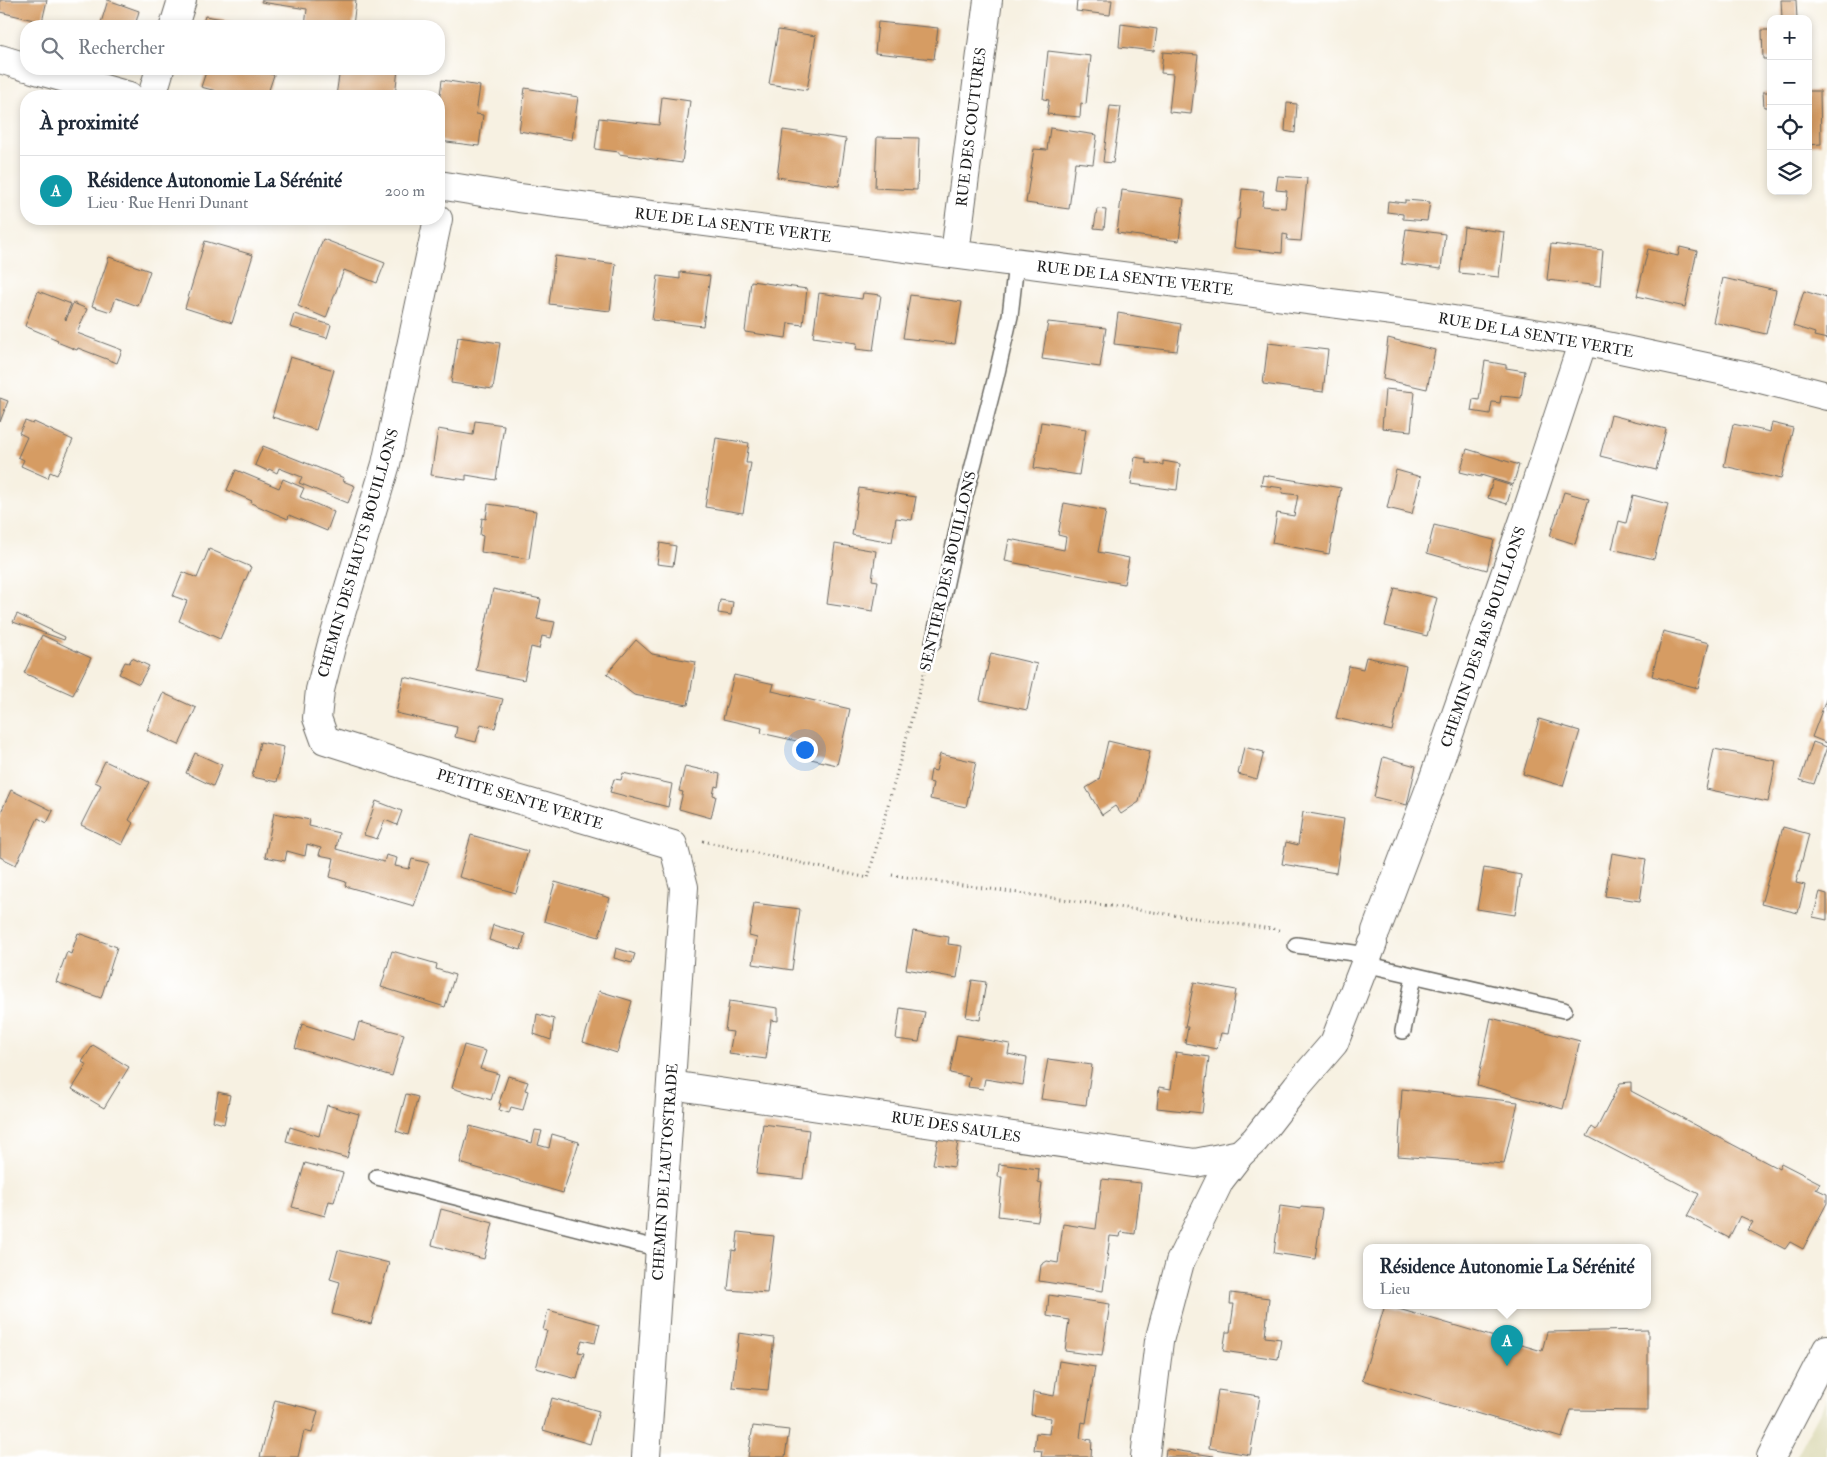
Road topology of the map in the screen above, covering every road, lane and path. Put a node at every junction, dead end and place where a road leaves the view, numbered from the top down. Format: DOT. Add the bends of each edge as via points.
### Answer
graph roads {
  1 [pos="182,0"];
  2 [pos="988,0"];
  3 [pos="176,20"];
  4 [pos="0,59"];
  5 [pos="20,65"];
  6 [pos="55,75"];
  7 [pos="158,75"];
  8 [pos="108,90"];
  9 [pos="154,90"];
  10 [pos="445,186"];
  11 [pos="436,225"];
  12 [pos="955,253"];
  13 [pos="1016,262"];
  14 [pos="1583,341"];
  15 [pos="1827,396"];
  16 [pos="932,643"];
  17 [pos="325,740"];
  18 [pos="673,845"];
  19 [pos="892,874"];
  20 [pos="1279,930"];
  21 [pos="1296,945"];
  22 [pos="1371,948"];
  23 [pos="1414,976"];
  24 [pos="1564,1010"];
  25 [pos="1403,1031"];
  26 [pos="671,1085"];
  27 [pos="1240,1154"];
  28 [pos="378,1176"];
  29 [pos="660,1249"];
  30 [pos="1827,1349"];
  31 [pos="646,1457"];
  32 [pos="1145,1457"];
  33 [pos="1771,1457"];
  1 -- 3 [label="street"];
  2 -- 12 [label="street, RUE DES COUTURES"];
  4 -- 5 [label="street"];
  6 -- 8 [label="street"];
  7 -- 9 [label="street"];
  10 -- 12 [label="street, RUE DE LA SENTE VERTE"];
  11 -- 17 [label="street, CHEMIN DES HAUTS BOUILLONS" via="386,464 320,690 317,718"];
  12 -- 13 [label="street, RUE DE LA SENTE VERTE"];
  13 -- 14 [label="street, RUE DE LA SENTE VERTE" via="1416,314"];
  13 -- 16 [label="lane, SENTIER DES BOUILLONS" via="1010,316"];
  14 -- 15 [label="street, RUE DE LA SENTE VERTE"];
  14 -- 22 [label="street, CHEMIN DES BAS BOUILLONS" via="1437,771"];
  16 -- 18 [label="path, SENTIER DES BOUILLONS" via="868,878 696,839"];
  17 -- 18 [label="street, PETITE SENTE VERTE"];
  18 -- 26 [label="street, CHEMIN DE L'AUTOSTRADE" via="684,888"];
  19 -- 20 [label="path"];
  21 -- 22 [label="lane"];
  22 -- 23 [label="lane"];
  22 -- 27 [label="street, CHEMIN DES BAS BOUILLONS" via="1334,1043"];
  23 -- 24 [label="lane"];
  23 -- 25 [label="lane"];
  26 -- 27 [label="street, RUE DES SAULES" via="1195,1163"];
  26 -- 29 [label="street, CHEMIN DE L'AUTOSTRADE"];
  27 -- 32 [label="street, CHEMIN DES BAS BOUILLONS" via="1220,1180 1180,1262 1159,1341"];
  28 -- 29 [label="lane"];
  29 -- 31 [label="street, CHEMIN DE L'AUTOSTRADE"];
  30 -- 33 [label="street"];
}
